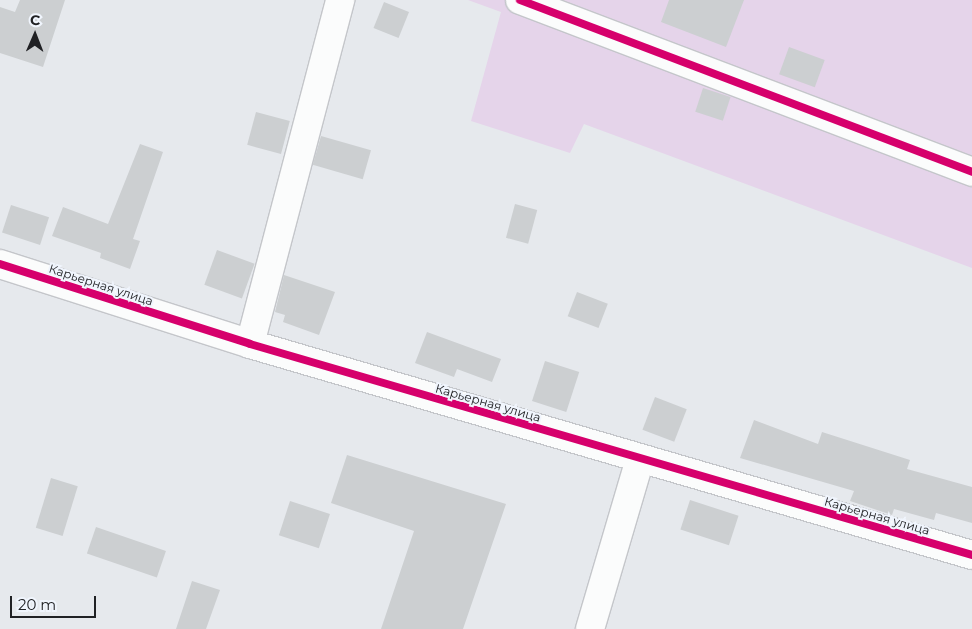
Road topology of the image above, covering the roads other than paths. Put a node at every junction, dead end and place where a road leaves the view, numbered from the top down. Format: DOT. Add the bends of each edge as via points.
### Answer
graph roads {
  1 [pos="340,0"];
  2 [pos="520,0"];
  3 [pos="972,172"];
  4 [pos="0,264"];
  5 [pos="250,344"];
  6 [pos="640,459"];
  7 [pos="972,555"];
  8 [pos="590,629"];
  1 -- 5 [label="street"];
  2 -- 3 [label="street"];
  4 -- 5 [label="street, Карьерная улица"];
  5 -- 6 [label="street, Карьерная улица"];
  6 -- 7 [label="street, Карьерная улица"];
  6 -- 8 [label="street"];
}
